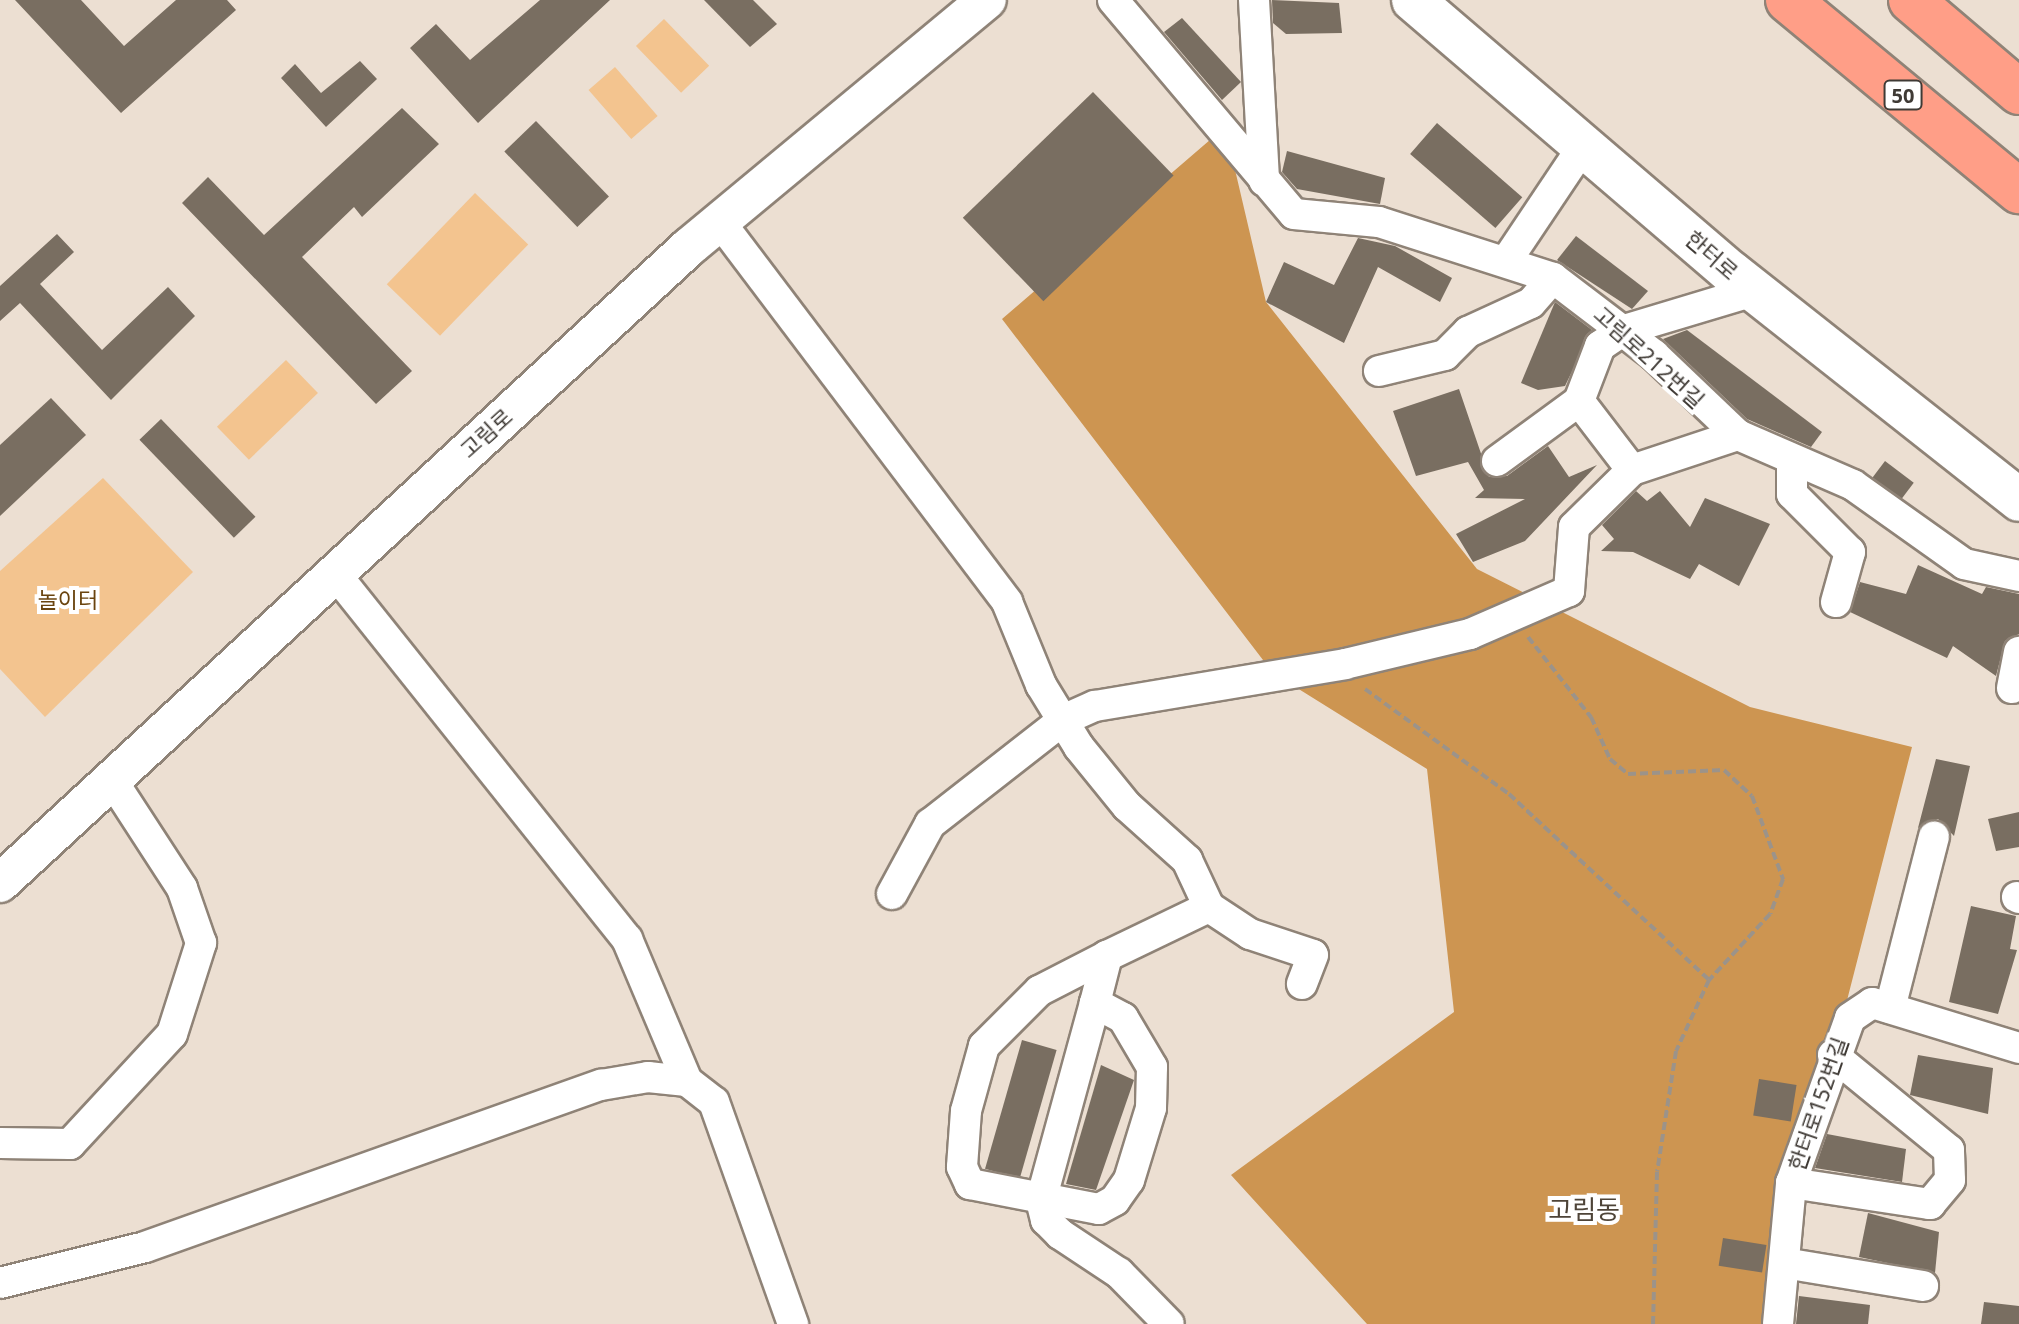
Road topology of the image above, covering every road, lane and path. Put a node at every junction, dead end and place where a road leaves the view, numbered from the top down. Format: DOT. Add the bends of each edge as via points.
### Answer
graph roads {
  1 [pos="987,0"];
  2 [pos="1113,0"];
  3 [pos="1254,0"];
  4 [pos="1413,0"];
  5 [pos="1788,0"];
  6 [pos="1911,0"];
  7 [pos="2019,92"];
  8 [pos="1584,145"];
  9 [pos="1264,181"];
  10 [pos="2019,191"];
  11 [pos="720,222"];
  12 [pos="1507,260"];
  13 [pos="1553,278"];
  14 [pos="1754,291"];
  15 [pos="1624,330"];
  16 [pos="1379,371"];
  17 [pos="1579,401"];
  18 [pos="1738,435"];
  19 [pos="1792,460"];
  20 [pos="1497,461"];
  21 [pos="1632,470"];
  22 [pos="2019,500"];
  23 [pos="334,572"];
  24 [pos="2019,576"];
  25 [pos="1836,602"];
  26 [pos="1505,612"];
  27 [pos="2019,652"];
  28 [pos="1332,665"];
  29 [pos="2012,688"];
  30 [pos="1063,720"];
  31 [pos="110,777"];
  32 [pos="1934,837"];
  33 [pos="0,883"];
  34 [pos="892,894"];
  35 [pos="1209,907"];
  36 [pos="1107,956"];
  37 [pos="1709,980"];
  38 [pos="1302,984"];
  39 [pos="1095,1003"];
  40 [pos="1890,1008"];
  41 [pos="2019,1048"];
  42 [pos="1833,1055"];
  43 [pos="687,1081"];
  44 [pos="0,1143"];
  45 [pos="1791,1183"];
  46 [pos="1041,1200"];
  47 [pos="1784,1263"];
  48 [pos="0,1283"];
  49 [pos="1923,1286"];
  50 [pos="793,1324"];
  51 [pos="1169,1324"];
  52 [pos="1653,1324"];
  53 [pos="1778,1324"];
  1 -- 11 [label="street, 고림로"];
  2 -- 9 [label="street, 고림로212번길"];
  3 -- 9 [label="street"];
  4 -- 8 [label="main road, 한터로"];
  5 -- 10 [label="highway, 50"];
  6 -- 7 [label="highway"];
  8 -- 12 [label="street"];
  8 -- 14 [label="main road, 한터로"];
  9 -- 12 [label="street, 고림로212번길" via="1294,214 1379,222"];
  11 -- 23 [label="street, 고림로"];
  11 -- 30 [label="street" via="1007,602"];
  12 -- 13 [label="street, 고림로212번길"];
  13 -- 15 [label="street, 고림로212번길"];
  13 -- 16 [label="street" via="1531,303 1468,332 1445,355"];
  14 -- 15 [label="street"];
  14 -- 22 [label="main road, 한터로"];
  15 -- 17 [label="street" via="1600,346"];
  15 -- 18 [label="street, 고림로212번길"];
  17 -- 20 [label="street"];
  17 -- 21 [label="street"];
  18 -- 19 [label="street, 고림로212번길"];
  18 -- 21 [label="street"];
  19 -- 24 [label="street, 고림로212번길" via="1853,485 1964,564"];
  19 -- 25 [label="street" via="1792,494 1850,552"];
  21 -- 26 [label="street" via="1574,527 1569,591"];
  23 -- 31 [label="street, 고림로"];
  23 -- 43 [label="street" via="627,939"];
  26 -- 28 [label="street" via="1470,634"];
  26 -- 37 [label="path" via="1562,674 1610,759 1628,774 1724,770 1752,796 1783,879 1770,914"];
  27 -- 29 [label="street"];
  28 -- 30 [label="street" via="1095,706"];
  28 -- 37 [label="path" via="1509,794"];
  30 -- 34 [label="street" via="930,824"];
  30 -- 35 [label="street" via="1127,806 1187,860"];
  31 -- 33 [label="street, 고림로"];
  31 -- 44 [label="street" via="182,888 201,943 172,1034 70,1144"];
  32 -- 40 [label="street"];
  35 -- 36 [label="street"];
  35 -- 38 [label="street" via="1250,934 1313,955"];
  36 -- 39 [label="street"];
  36 -- 46 [label="street" via="1031,997 996,1030 974,1067 965,1178"];
  37 -- 52 [label="path" via="1683,1026 1674,1066 1657,1172"];
  39 -- 46 [label="street"];
  39 -- 46 [label="street" via="1142,1040 1152,1067 1151,1108 1129,1180 1115,1200 1099,1209"];
  40 -- 41 [label="street" via="1962,1037"];
  40 -- 42 [label="street, 한터로152번길" via="1872,1003 1850,1018"];
  42 -- 45 [label="street, 한터로152번길"];
  42 -- 45 [label="street" via="1949,1150 1950,1180 1930,1204"];
  43 -- 48 [label="street" via="648,1077 601,1085 145,1247"];
  43 -- 50 [label="street" via="714,1102"];
  45 -- 47 [label="street, 한터로152번길"];
  46 -- 51 [label="street" via="1046,1220 1060,1234 1119,1273"];
  47 -- 49 [label="street"];
  47 -- 53 [label="street, 한터로152번길"];
}
